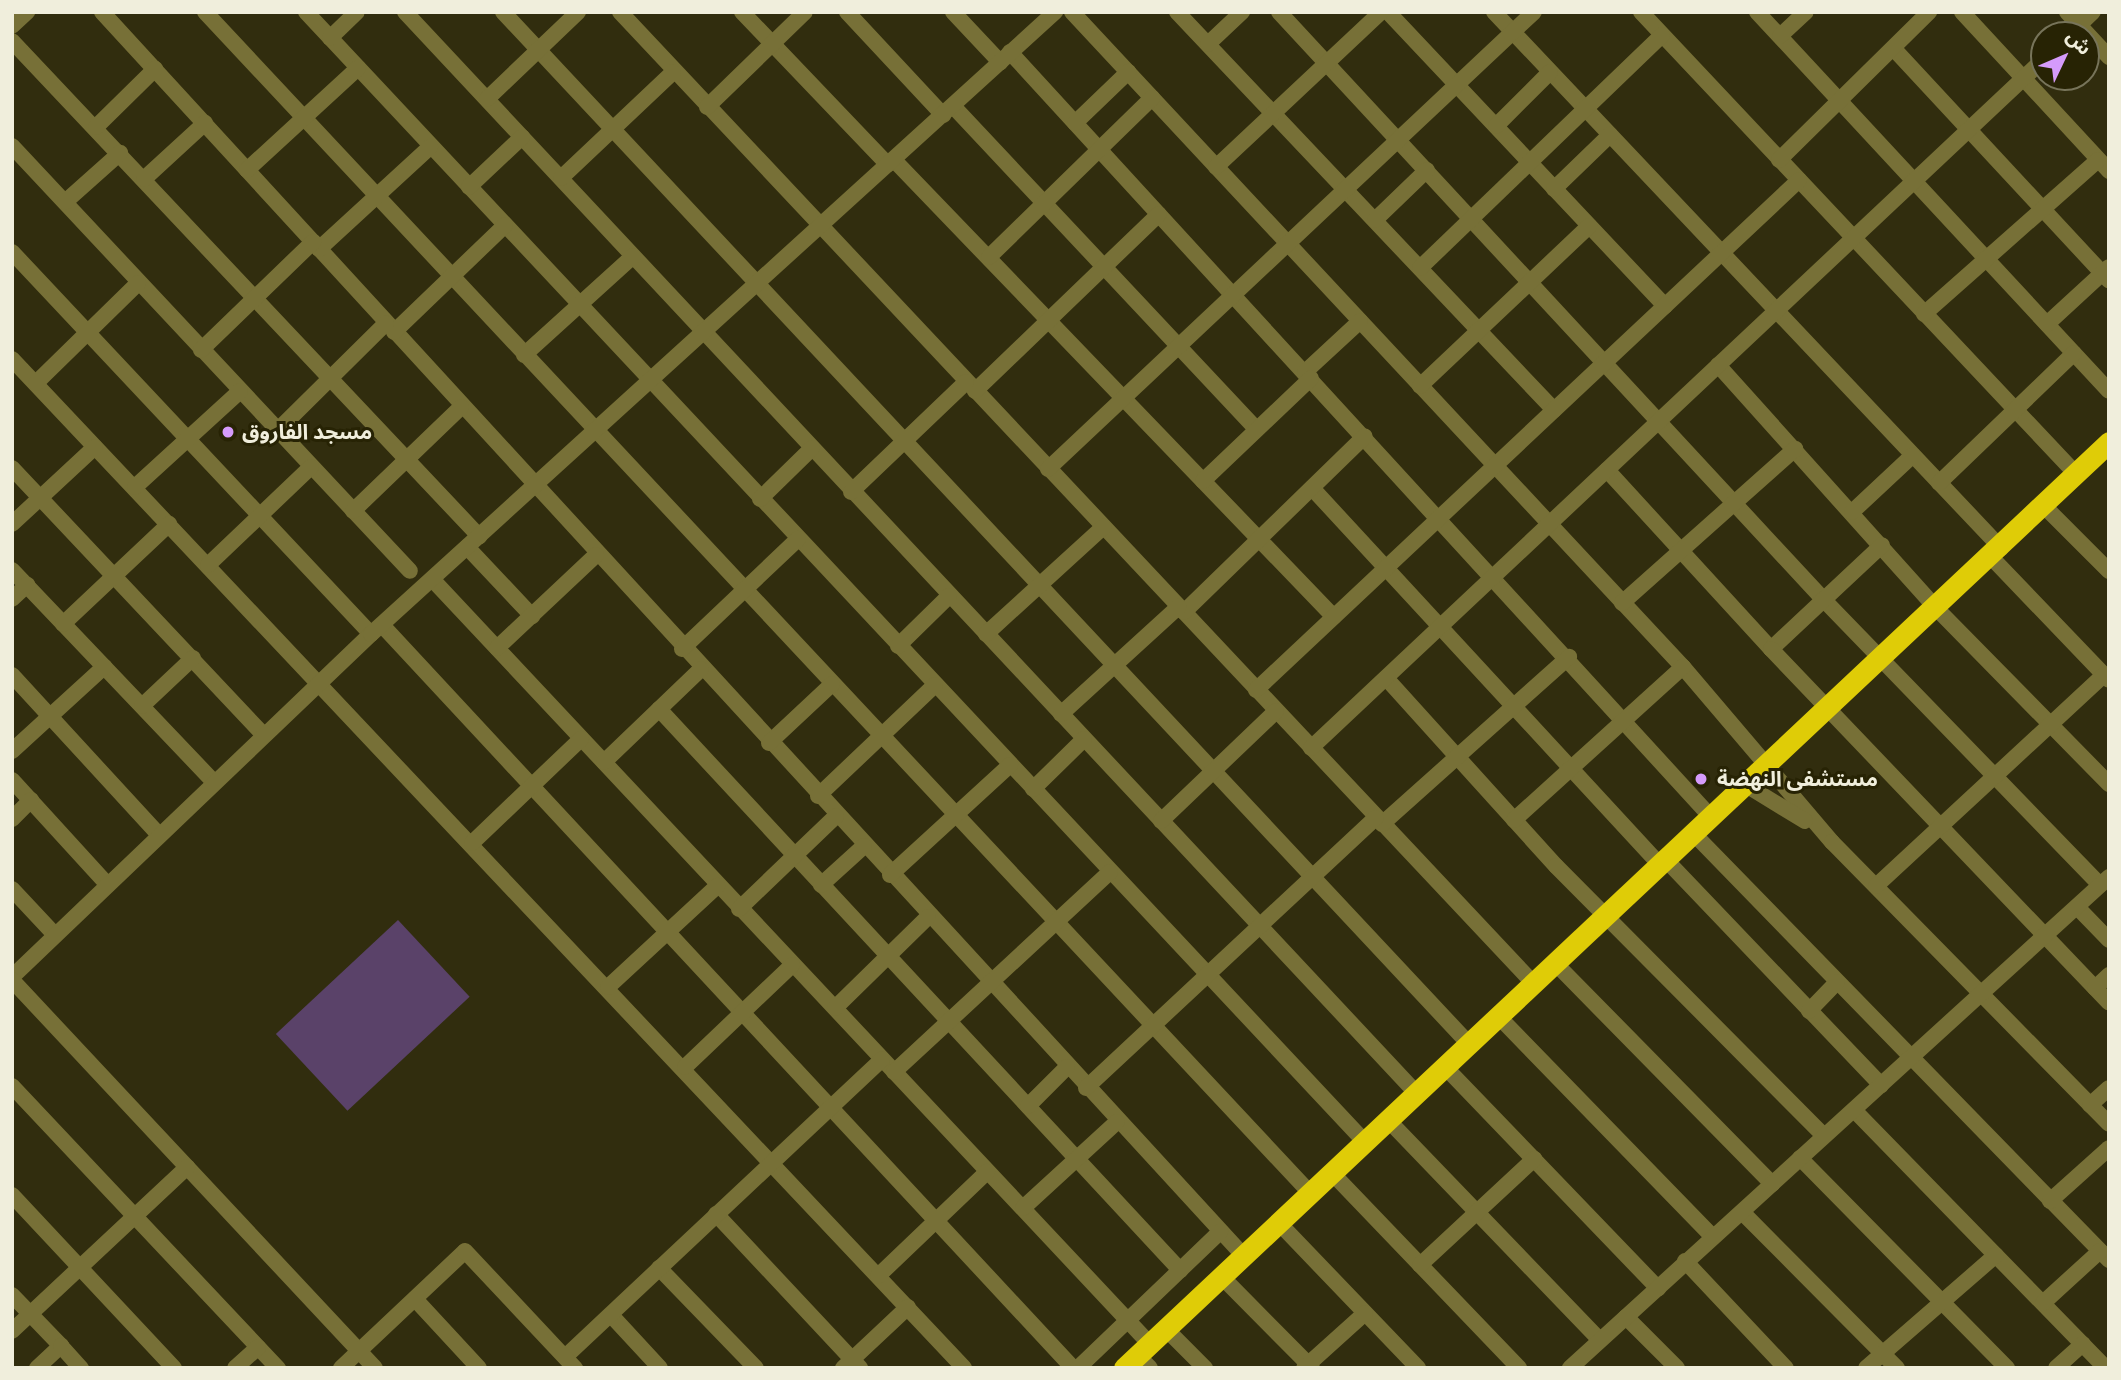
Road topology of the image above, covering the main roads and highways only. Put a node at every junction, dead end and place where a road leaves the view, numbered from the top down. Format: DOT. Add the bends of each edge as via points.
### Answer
graph roads {
  1 [pos="2107,449"];
  2 [pos="1140,1359"];
  1 -- 2 [label="highway" via="1165,1328"];
}
